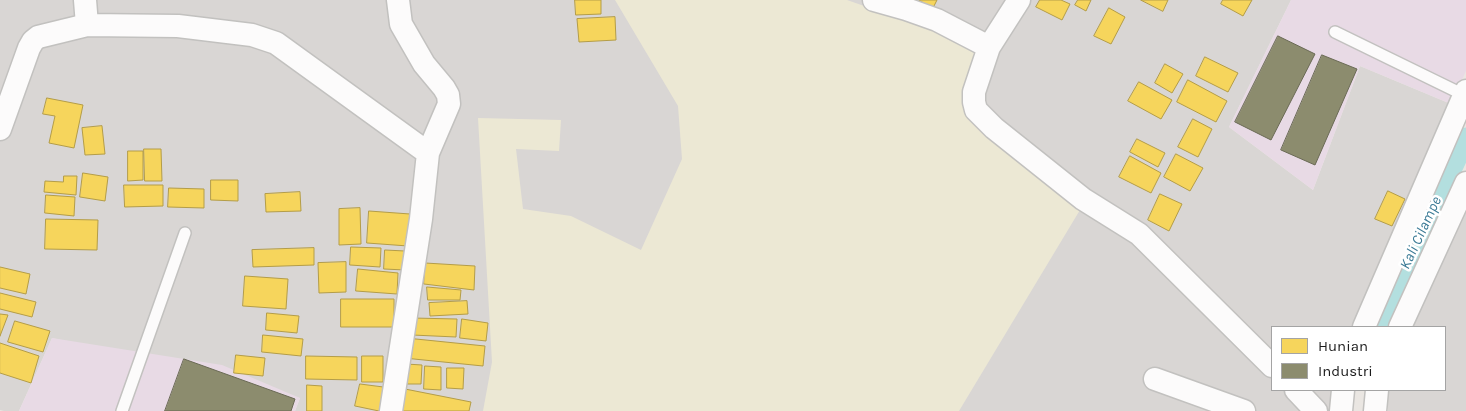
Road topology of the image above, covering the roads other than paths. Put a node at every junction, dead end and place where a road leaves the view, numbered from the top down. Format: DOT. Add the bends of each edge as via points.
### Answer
graph roads {
  1 [pos="85,0"];
  2 [pos="398,0"];
  3 [pos="874,0"];
  4 [pos="1019,0"];
  5 [pos="87,25"];
  6 [pos="1335,32"];
  7 [pos="990,47"];
  8 [pos="1465,93"];
  9 [pos="0,129"];
  10 [pos="428,153"];
  11 [pos="1466,184"];
  12 [pos="185,233"];
  13 [pos="1364,326"];
  14 [pos="1400,326"];
  15 [pos="1271,365"];
  16 [pos="1154,379"];
  17 [pos="1297,391"];
  18 [pos="1343,391"];
  19 [pos="1376,391"];
  20 [pos="122,411"];
  21 [pos="391,411"];
  22 [pos="1244,411"];
  23 [pos="1316,411"];
  24 [pos="1341,411"];
  25 [pos="1375,411"];
  1 -- 5 [label="street"];
  2 -- 10 [label="street" via="401,24 424,64 448,95 449,104"];
  3 -- 7 [label="street" via="937,20"];
  4 -- 7 [label="street"];
  5 -- 9 [label="street" via="33,41"];
  5 -- 10 [label="street" via="178,26 252,35 276,43"];
  6 -- 8 [label="lane"];
  7 -- 15 [label="street" via="974,92 976,110 1083,199 1139,234"];
  8 -- 13 [label="street"];
  10 -- 21 [label="street"];
  11 -- 14 [label="street"];
  12 -- 20 [label="lane"];
  16 -- 22 [label="street"];
  17 -- 23 [label="street"];
  18 -- 24 [label="street"];
  19 -- 25 [label="street"];
}
